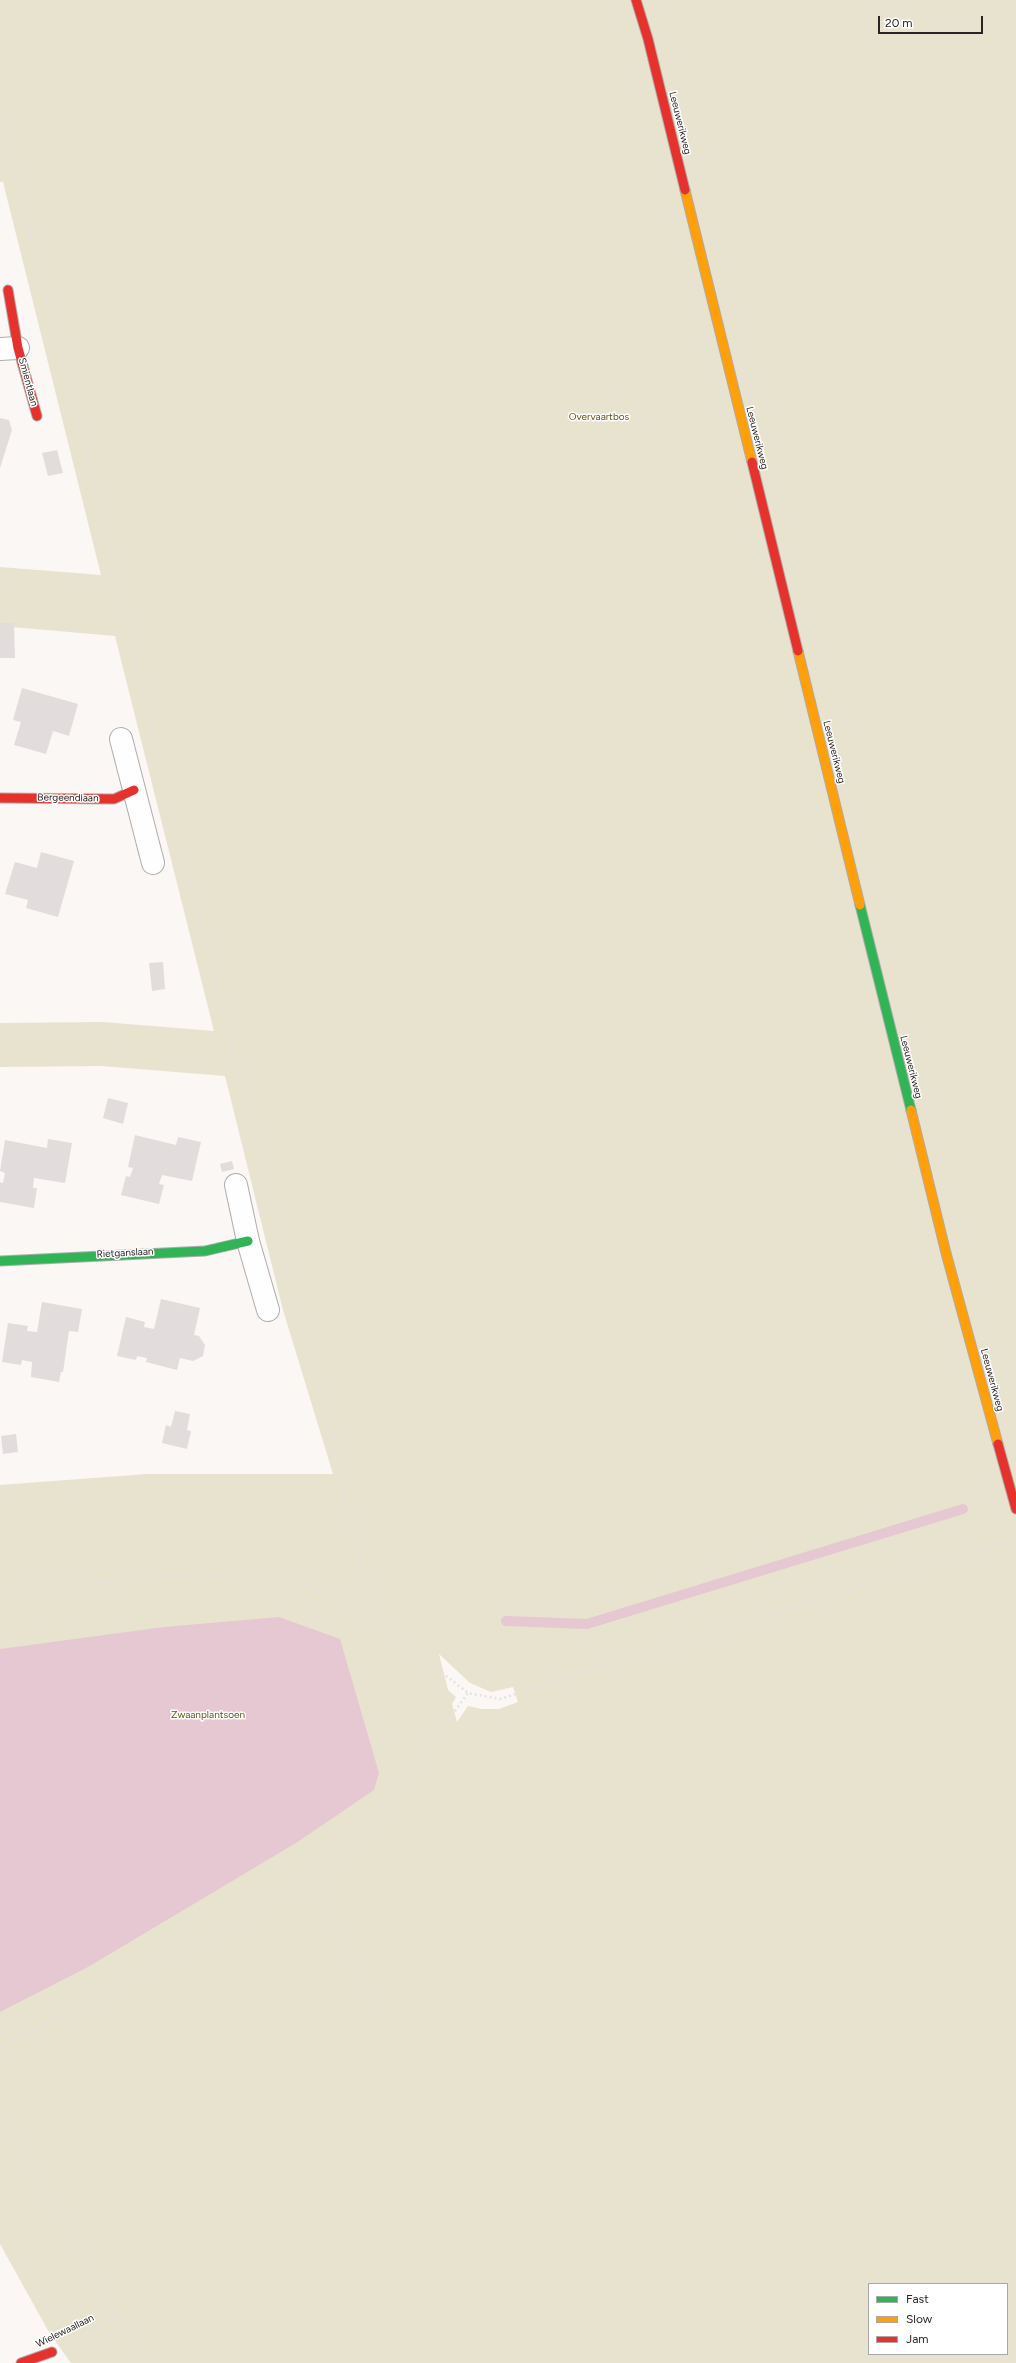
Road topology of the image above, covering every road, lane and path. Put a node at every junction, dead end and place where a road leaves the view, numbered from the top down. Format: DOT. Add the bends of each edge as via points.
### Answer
graph roads {
  1 [pos="636,0"];
  2 [pos="0,117"];
  3 [pos="8,290"];
  4 [pos="9,348"];
  5 [pos="37,416"];
  6 [pos="121,739"];
  7 [pos="154,741"];
  8 [pos="134,790"];
  9 [pos="0,798"];
  10 [pos="183,856"];
  11 [pos="153,863"];
  12 [pos="266,1176"];
  13 [pos="236,1185"];
  14 [pos="272,1199"];
  15 [pos="248,1241"];
  16 [pos="0,1261"];
  17 [pos="289,1268"];
  18 [pos="298,1306"];
  19 [pos="268,1310"];
  20 [pos="1016,1509"];
  21 [pos="1016,1537"];
  22 [pos="0,1590"];
  23 [pos="375,1620"];
  24 [pos="468,1693"];
  25 [pos="310,1880"];
  26 [pos="370,2005"];
  27 [pos="0,2046"];
  28 [pos="0,2114"];
  29 [pos="118,2317"];
  30 [pos="52,2352"];
  31 [pos="21,2363"];
  32 [pos="144,2363"];
  1 -- 20 [label="street, Leeuwerikweg" via="648,39 946,1253"];
  2 -- 7 [label="path" via="116,575"];
  3 -- 4 [label="street, Smientlaan"];
  4 -- 5 [label="street, Smientlaan"];
  6 -- 8 [label="street"];
  8 -- 9 [label="street, Bergeendlaan" via="114,799"];
  8 -- 11 [label="street"];
  10 -- 12 [label="path"];
  13 -- 15 [label="street"];
  14 -- 17 [label="path"];
  15 -- 16 [label="street, Rietganslaan" via="205,1251"];
  15 -- 19 [label="street"];
  18 -- 23 [label="path"];
  21 -- 24 [label="path" via="500,1699"];
  22 -- 23 [label="path" via="196,1574 305,1584"];
  23 -- 24 [label="path"];
  24 -- 25 [label="path" via="393,1796"];
  25 -- 26 [label="path"];
  25 -- 27 [label="path" via="120,1988"];
  28 -- 29 [label="path"];
  29 -- 30 [label="path, Wielewaallaan"];
  29 -- 32 [label="path"];
  30 -- 31 [label="street, Wielewaallaan"];
}
